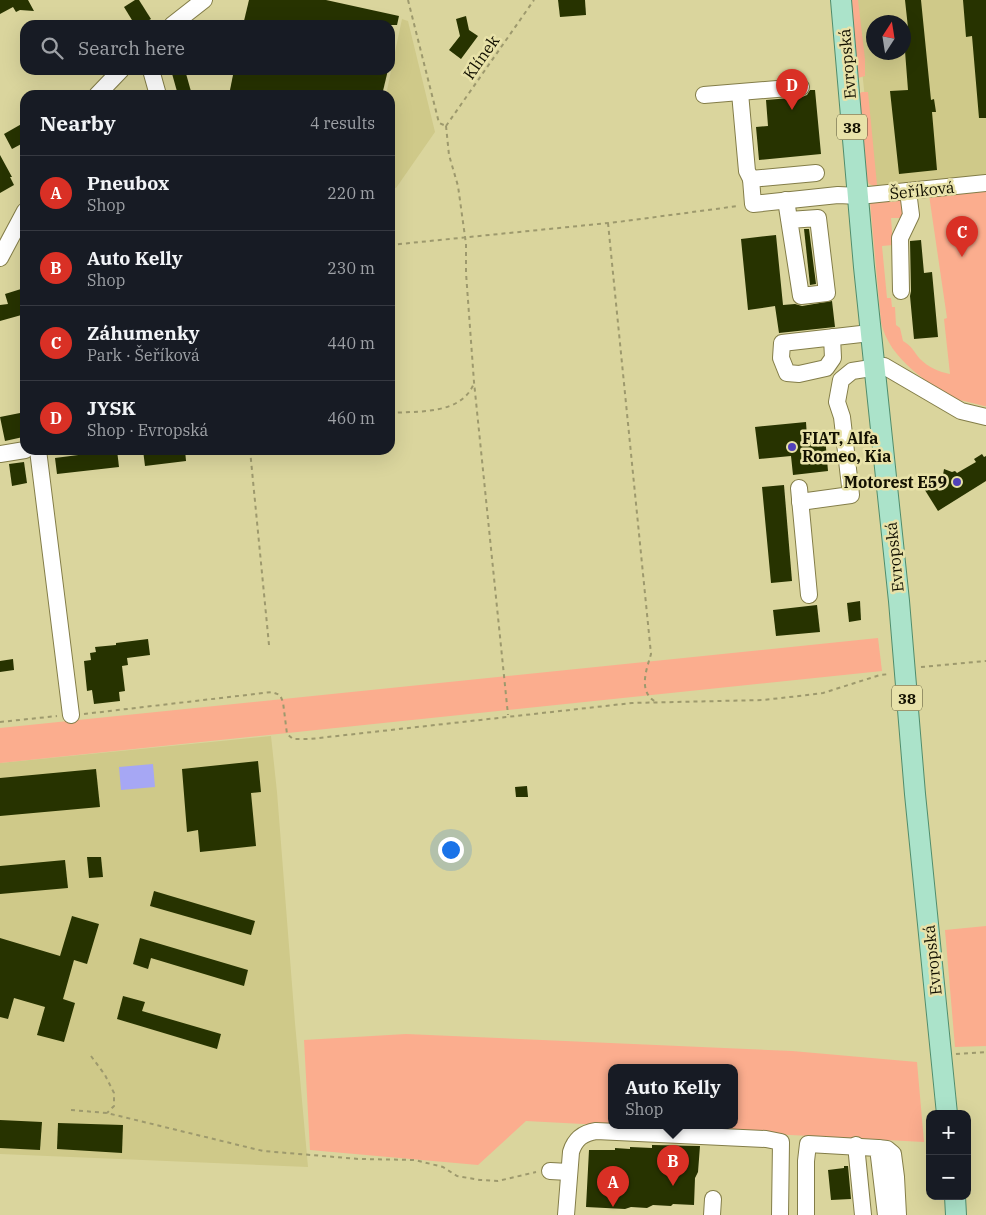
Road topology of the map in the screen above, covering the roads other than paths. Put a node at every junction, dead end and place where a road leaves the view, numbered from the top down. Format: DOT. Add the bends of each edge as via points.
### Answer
graph roads {
  1 [pos="204,0"];
  2 [pos="841,0"];
  3 [pos="178,20"];
  4 [pos="116,75"];
  5 [pos="152,75"];
  6 [pos="801,88"];
  7 [pos="102,90"];
  8 [pos="156,90"];
  9 [pos="740,92"];
  10 [pos="704,95"];
  11 [pos="816,172"];
  12 [pos="751,179"];
  13 [pos="986,183"];
  14 [pos="908,191"];
  15 [pos="859,196"];
  16 [pos="786,200"];
  17 [pos="20,220"];
  18 [pos="789,220"];
  19 [pos="0,258"];
  20 [pos="901,292"];
  21 [pos="870,333"];
  22 [pos="832,337"];
  23 [pos="874,367"];
  24 [pos="986,417"];
  25 [pos="20,451"];
  26 [pos="0,454"];
  27 [pos="39,455"];
  28 [pos="809,595"];
  29 [pos="71,715"];
  30 [pos="947,1110"];
  31 [pos="781,1142"];
  32 [pos="808,1144"];
  33 [pos="868,1146"];
  34 [pos="550,1171"];
  35 [pos="568,1172"];
  36 [pos="955,1200"];
  37 [pos="566,1215"];
  38 [pos="780,1215"];
  39 [pos="806,1215"];
  40 [pos="863,1215"];
  41 [pos="874,1215"];
  42 [pos="886,1215"];
  43 [pos="898,1215"];
  44 [pos="956,1215"];
  1 -- 3 [label="street"];
  2 -- 15 [label="main road, Evropská / 38"];
  4 -- 7 [label="street"];
  5 -- 8 [label="street"];
  6 -- 9 [label="street"];
  9 -- 10 [label="street"];
  9 -- 12 [label="street" via="747,171"];
  11 -- 12 [label="street"];
  12 -- 16 [label="street, Šeříková" via="753,204"];
  13 -- 14 [label="street, Šeříková"];
  14 -- 15 [label="street, Šeříková"];
  14 -- 20 [label="street" via="911,215 900,238"];
  15 -- 16 [label="street, Šeříková"];
  15 -- 21 [label="main road, Evropská / 38"];
  16 -- 18 [label="street"];
  17 -- 19 [label="street"];
  18 -- 18 [label="street" via="801,296 827,293 818,218"];
  21 -- 22 [label="street"];
  21 -- 23 [label="main road, Evropská / 38"];
  23 -- 24 [label="street" via="884,366 961,411"];
  23 -- 28 [label="street" via="852,371 841,380 837,402 842,417 851,495 800,495"];
  23 -- 30 [label="main road, Evropská / 38"];
  25 -- 26 [label="street"];
  27 -- 29 [label="street"];
  31 -- 32 [label="street"];
  31 -- 35 [label="street" via="586,1132 573,1144"];
  31 -- 38 [label="street"];
  32 -- 33 [label="street"];
  32 -- 39 [label="street"];
  33 -- 40 [label="street"];
  33 -- 41 [label="street"];
  33 -- 42 [label="street"];
  33 -- 43 [label="street" via="887,1149 893,1154"];
  34 -- 35 [label="street"];
  35 -- 37 [label="street"];
  36 -- 44 [label="main road"];
}
